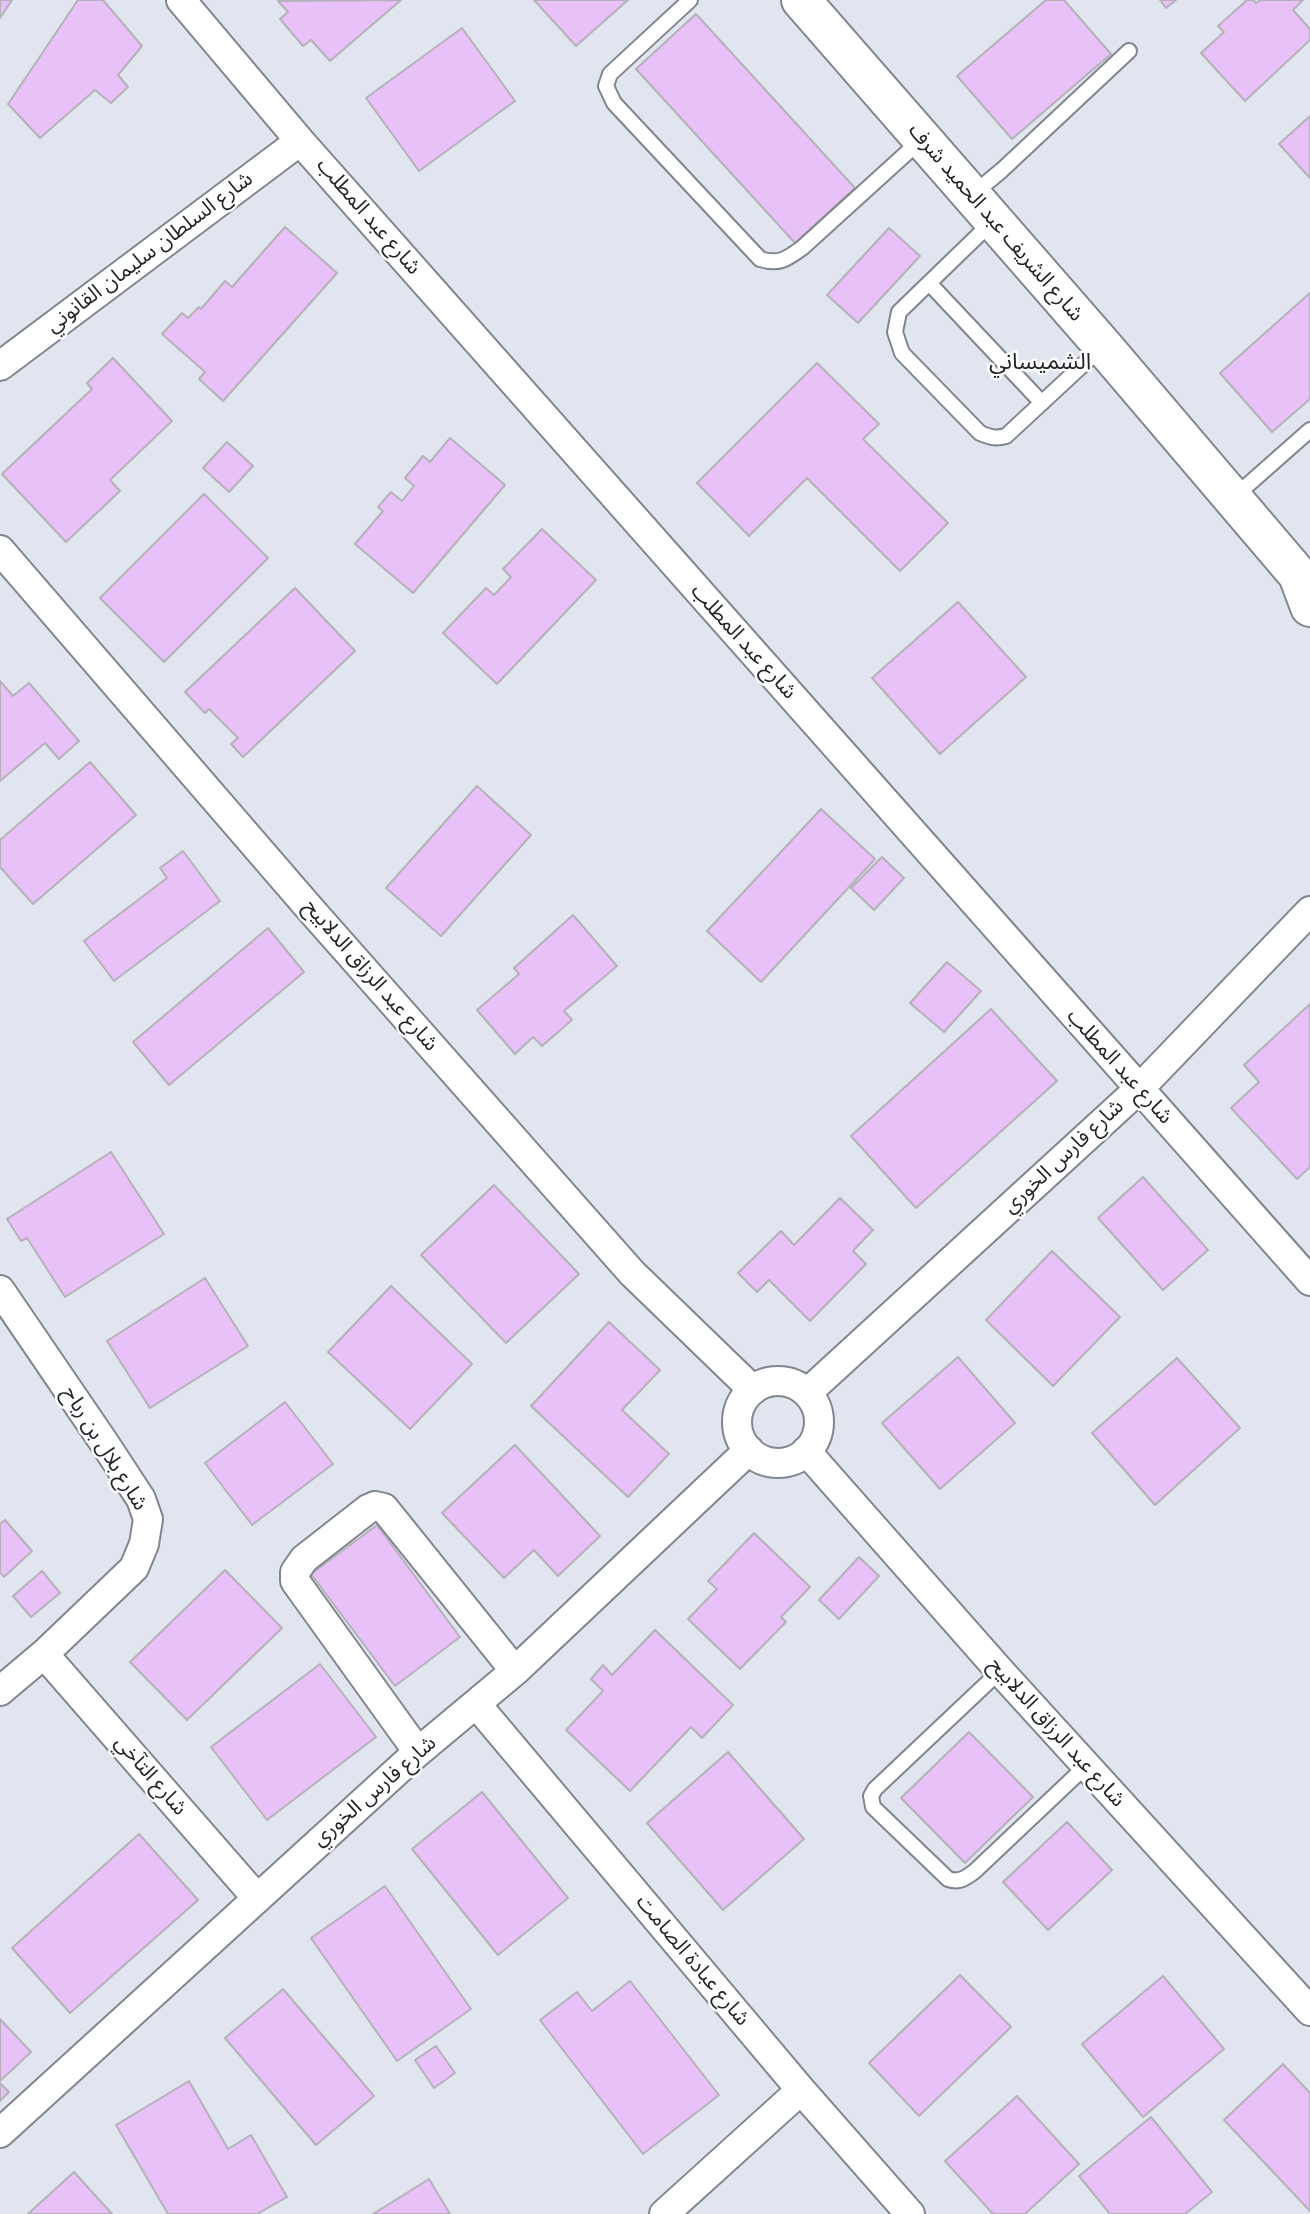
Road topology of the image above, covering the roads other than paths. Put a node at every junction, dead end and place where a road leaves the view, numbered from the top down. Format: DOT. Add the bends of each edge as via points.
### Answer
graph roads {
  1 [pos="181,0"];
  2 [pos="690,0"];
  3 [pos="801,0"];
  4 [pos="1129,51"];
  5 [pos="922,140"];
  6 [pos="300,141"];
  7 [pos="982,209"];
  8 [pos="929,283"];
  9 [pos="1103,346"];
  10 [pos="0,366"];
  11 [pos="1042,403"];
  12 [pos="1310,430"];
  13 [pos="1232,499"];
  14 [pos="0,550"];
  15 [pos="1306,587"];
  16 [pos="1310,911"];
  17 [pos="1139,1089"];
  18 [pos="1310,1281"];
  19 [pos="0,1290"];
  20 [pos="753,1390"];
  21 [pos="807,1393"];
  22 [pos="749,1450"];
  23 [pos="806,1451"];
  24 [pos="44,1654"];
  25 [pos="515,1671"];
  26 [pos="1000,1671"];
  27 [pos="0,1691"];
  28 [pos="477,1705"];
  29 [pos="418,1752"];
  30 [pos="1086,1766"];
  31 [pos="256,1897"];
  32 [pos="1310,2011"];
  33 [pos="801,2090"];
  34 [pos="0,2133"];
  35 [pos="664,2214"];
  36 [pos="910,2214"];
  1 -- 6 [label="street, شارع عبد المطلب"];
  2 -- 5 [label="lane" via="610,74 606,86 614,103 760,259 783,261 802,248"];
  3 -- 5 [label="street, شارع الشريف عبد الحميد شرف"];
  4 -- 7 [label="lane" via="1003,170"];
  5 -- 7 [label="street, شارع الشريف عبد الحميد شرف"];
  6 -- 10 [label="street, شارع السلطان سليمان القانوني"];
  6 -- 17 [label="street, شارع عبد المطلب"];
  7 -- 8 [label="lane"];
  7 -- 9 [label="street, شارع الشريف عبد الحميد شرف"];
  8 -- 11 [label="lane"];
  8 -- 11 [label="lane" via="899,312 895,332 902,352 980,433 991,438 1006,436"];
  9 -- 11 [label="lane"];
  9 -- 13 [label="street, شارع الشريف عبد الحميد شرف"];
  12 -- 13 [label="lane"];
  13 -- 15 [label="street, شارع الشريف عبد الحميد شرف"];
  14 -- 20 [label="street, شارع عبد الرزاق الدلابيح" via="632,1273"];
  16 -- 17 [label="street, شارع فارس الخوري"];
  17 -- 18 [label="street, شارع عبد المطلب"];
  17 -- 21 [label="street, شارع فارس الخوري"];
  19 -- 24 [label="street, شارع بلال بن رباح" via="113,1455 148,1519 134,1568"];
  20 -- 21 [label="street" via="775,1380"];
  20 -- 22 [label="street" via="743,1400 737,1426"];
  21 -- 23 [label="street" via="815,1404 819,1430"];
  22 -- 23 [label="street" via="776,1463 791,1461"];
  22 -- 25 [label="street, شارع فارس الخوري"];
  23 -- 26 [label="street, شارع عبد الرزاق الدلابيح"];
  24 -- 27 [label="street, شارع بلال بن رباح"];
  24 -- 31 [label="street, شارع التآخي"];
  25 -- 28 [label="street, شارع فارس الخوري"];
  25 -- 29 [label="street" via="384,1508 368,1509 304,1559 295,1580"];
  26 -- 30 [label="street, شارع عبد الرزاق الدلابيح"];
  26 -- 30 [label="lane" via="875,1789 873,1807 954,1881 964,1879"];
  28 -- 29 [label="street, شارع فارس الخوري"];
  28 -- 33 [label="street, شارع عبادة الصامت"];
  29 -- 31 [label="street, شارع فارس الخوري"];
  30 -- 32 [label="street, شارع عبد الرزاق الدلابيح"];
  31 -- 34 [label="street, شارع فارس الخوري"];
  33 -- 35 [label="street"];
  33 -- 36 [label="street, شارع عبادة الصامت"];
}
